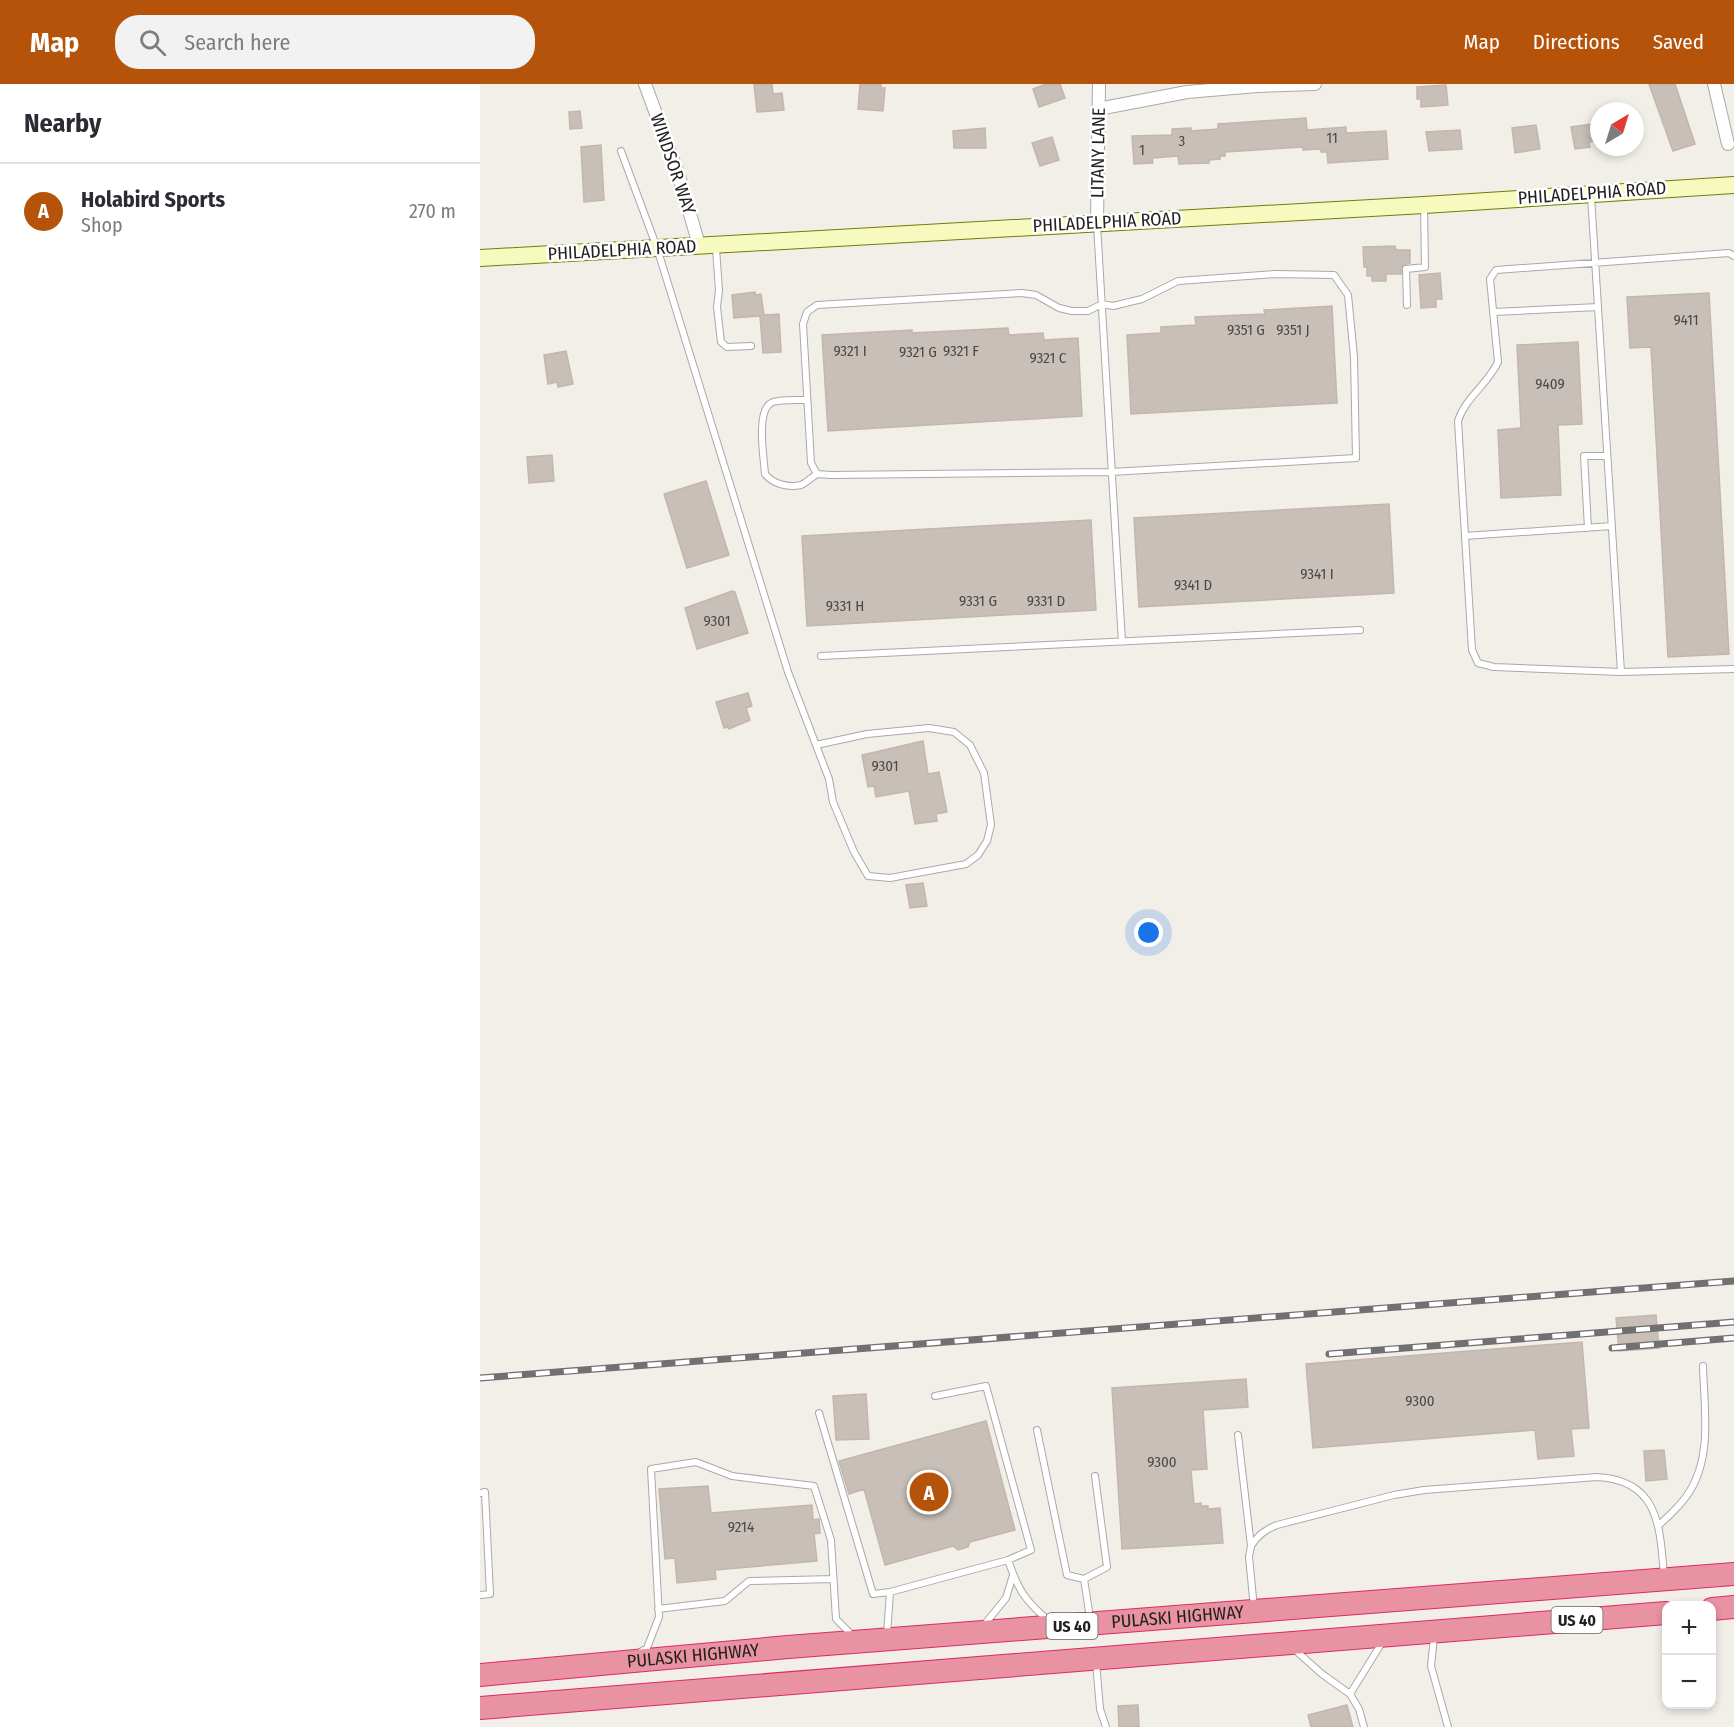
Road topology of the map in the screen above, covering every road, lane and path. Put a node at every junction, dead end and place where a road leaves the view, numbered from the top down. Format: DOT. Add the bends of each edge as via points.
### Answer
graph roads {
  1 [pos="645,84"];
  2 [pos="1099,84"];
  3 [pos="1315,84"];
  4 [pos="1714,84"];
  5 [pos="1098,109"];
  6 [pos="1728,144"];
  7 [pos="621,151"];
  8 [pos="1734,185"];
  9 [pos="1591,193"];
  10 [pos="1424,205"];
  11 [pos="1097,222"];
  12 [pos="707,244"];
  13 [pos="657,248"];
  14 [pos="1734,256"];
  15 [pos="480,258"];
  16 [pos="1595,264"];
  17 [pos="1102,304"];
  18 [pos="1407,305"];
  19 [pos="1598,307"];
  20 [pos="1493,312"];
  21 [pos="751,346"];
  22 [pos="807,400"];
  23 [pos="1607,456"];
  24 [pos="1111,472"];
  25 [pos="817,474"];
  26 [pos="1612,526"];
  27 [pos="1588,528"];
  28 [pos="1465,536"];
  29 [pos="1360,630"];
  30 [pos="1122,642"];
  31 [pos="822,656"];
  32 [pos="1734,669"];
  33 [pos="1621,672"];
  34 [pos="816,745"];
  35 [pos="1702,1366"];
  36 [pos="935,1396"];
  37 [pos="819,1413"];
  38 [pos="1037,1430"];
  39 [pos="1238,1436"];
  40 [pos="1095,1476"];
  41 [pos="480,1493"];
  42 [pos="1659,1525"];
  43 [pos="1251,1546"];
  44 [pos="1008,1560"];
  45 [pos="1734,1574"];
  46 [pos="1013,1575"];
  47 [pos="833,1579"];
  48 [pos="1084,1579"];
  49 [pos="1665,1579"];
  50 [pos="890,1592"];
  51 [pos="480,1595"];
  52 [pos="1734,1607"];
  53 [pos="658,1609"];
  54 [pos="1716,1609"];
  55 [pos="1254,1612"];
  56 [pos="1662,1613"];
  57 [pos="1091,1625"];
  58 [pos="1058,1628"];
  59 [pos="1435,1631"];
  60 [pos="971,1634"];
  61 [pos="1388,1634"];
  62 [pos="888,1640"];
  63 [pos="858,1642"];
  64 [pos="1287,1642"];
  65 [pos="1095,1658"];
  66 [pos="625,1662"];
  67 [pos="480,1674"];
  68 [pos="1350,1694"];
  69 [pos="480,1708"];
  70 [pos="1106,1727"];
  71 [pos="1364,1727"];
  72 [pos="1448,1727"];
  1 -- 12 [label="street, WINDSOR WAY"];
  2 -- 5 [label="street, LITANY LANE"];
  3 -- 5 [label="street" via="1187,92"];
  4 -- 6 [label="street"];
  5 -- 11 [label="street, LITANY LANE"];
  7 -- 13 [label="lane"];
  8 -- 9 [label="main road, PHILADELPHIA ROAD"];
  9 -- 10 [label="main road, PHILADELPHIA ROAD"];
  9 -- 16 [label="lane"];
  10 -- 11 [label="main road, PHILADELPHIA ROAD"];
  10 -- 18 [label="lane" via="1425,267 1406,269"];
  11 -- 12 [label="main road, PHILADELPHIA ROAD"];
  11 -- 17 [label="lane"];
  12 -- 13 [label="main road, PHILADELPHIA ROAD"];
  12 -- 21 [label="lane" via="720,290 717,306 721,342 727,347"];
  13 -- 15 [label="main road, PHILADELPHIA ROAD"];
  13 -- 34 [label="lane" via="788,672"];
  14 -- 16 [label="lane"];
  16 -- 19 [label="lane"];
  16 -- 20 [label="lane" via="1496,270 1490,279"];
  17 -- 22 [label="lane" via="1088,311 1072,311 1022,293 817,305 807,312 803,324"];
  17 -- 24 [label="lane"];
  17 -- 24 [label="lane" via="1113,306 1142,299 1178,280 1334,275 1348,295 1354,357 1356,458"];
  19 -- 20 [label="lane"];
  19 -- 23 [label="lane"];
  20 -- 28 [label="lane" via="1498,362 1458,421"];
  22 -- 25 [label="lane" via="811,464"];
  22 -- 25 [label="lane" via="773,402 767,406 762,416 765,474 770,481 783,485 802,484"];
  23 -- 26 [label="lane"];
  23 -- 27 [label="lane" via="1584,456"];
  24 -- 25 [label="lane"];
  24 -- 30 [label="lane"];
  26 -- 27 [label="lane"];
  26 -- 33 [label="lane"];
  27 -- 28 [label="lane"];
  28 -- 33 [label="lane" via="1472,650 1478,663"];
  29 -- 30 [label="lane"];
  30 -- 31 [label="lane"];
  32 -- 33 [label="lane"];
  34 -- 34 [label="lane" via="867,734 928,728 954,732 970,745 984,773 991,825 987,841 966,864 890,878 868,876 833,802 829,778"];
  35 -- 42 [label="lane" via="1706,1441 1698,1473 1689,1494"];
  36 -- 44 [label="lane" via="986,1386 1031,1550"];
  37 -- 50 [label="lane" via="873,1594"];
  38 -- 48 [label="lane" via="1067,1575"];
  39 -- 43 [label="lane"];
  40 -- 48 [label="lane" via="1107,1567"];
  41 -- 51 [label="lane" via="485,1492 490,1594"];
  42 -- 43 [label="lane" via="1640,1493 1625,1482 1597,1477 1394,1495 1277,1525 1256,1537"];
  42 -- 49 [label="lane"];
  43 -- 55 [label="lane"];
  44 -- 46 [label="lane"];
  44 -- 50 [label="lane"];
  45 -- 49 [label="highway, PULASKI HIGHWAY / US 40"];
  46 -- 58 [label="lane" via="1030,1604"];
  46 -- 60 [label="lane" via="1006,1599"];
  47 -- 53 [label="lane" via="749,1581 725,1601"];
  47 -- 53 [label="lane" via="831,1540 814,1486 732,1476 696,1462 651,1468"];
  47 -- 63 [label="lane" via="836,1619"];
  48 -- 57 [label="lane"];
  49 -- 55 [label="highway, PULASKI HIGHWAY / US 40"];
  50 -- 62 [label="lane"];
  52 -- 54 [label="highway"];
  53 -- 66 [label="lane" via="659,1617 647,1648"];
  55 -- 57 [label="highway, PULASKI HIGHWAY / US 40"];
  56 -- 59 [label="highway, PULASKI HIGHWAY / US 40"];
  57 -- 58 [label="highway, PULASKI HIGHWAY / US 40"];
  58 -- 60 [label="highway, PULASKI HIGHWAY / US 40"];
  59 -- 61 [label="highway, PULASKI HIGHWAY / US 40"];
  59 -- 72 [label="lane" via="1431,1666"];
  60 -- 62 [label="highway, PULASKI HIGHWAY / US 40"];
  61 -- 64 [label="highway, PULASKI HIGHWAY / US 40"];
  61 -- 68 [label="lane"];
  62 -- 63 [label="highway, PULASKI HIGHWAY / US 40"];
  63 -- 66 [label="highway, PULASKI HIGHWAY / US 40"];
  64 -- 65 [label="highway, PULASKI HIGHWAY / US 40"];
  64 -- 68 [label="lane"];
  65 -- 69 [label="highway, PULASKI HIGHWAY / US 40"];
  65 -- 70 [label="lane" via="1100,1709"];
  66 -- 67 [label="highway, PULASKI HIGHWAY / US 40"];
  68 -- 71 [label="lane"];
}
